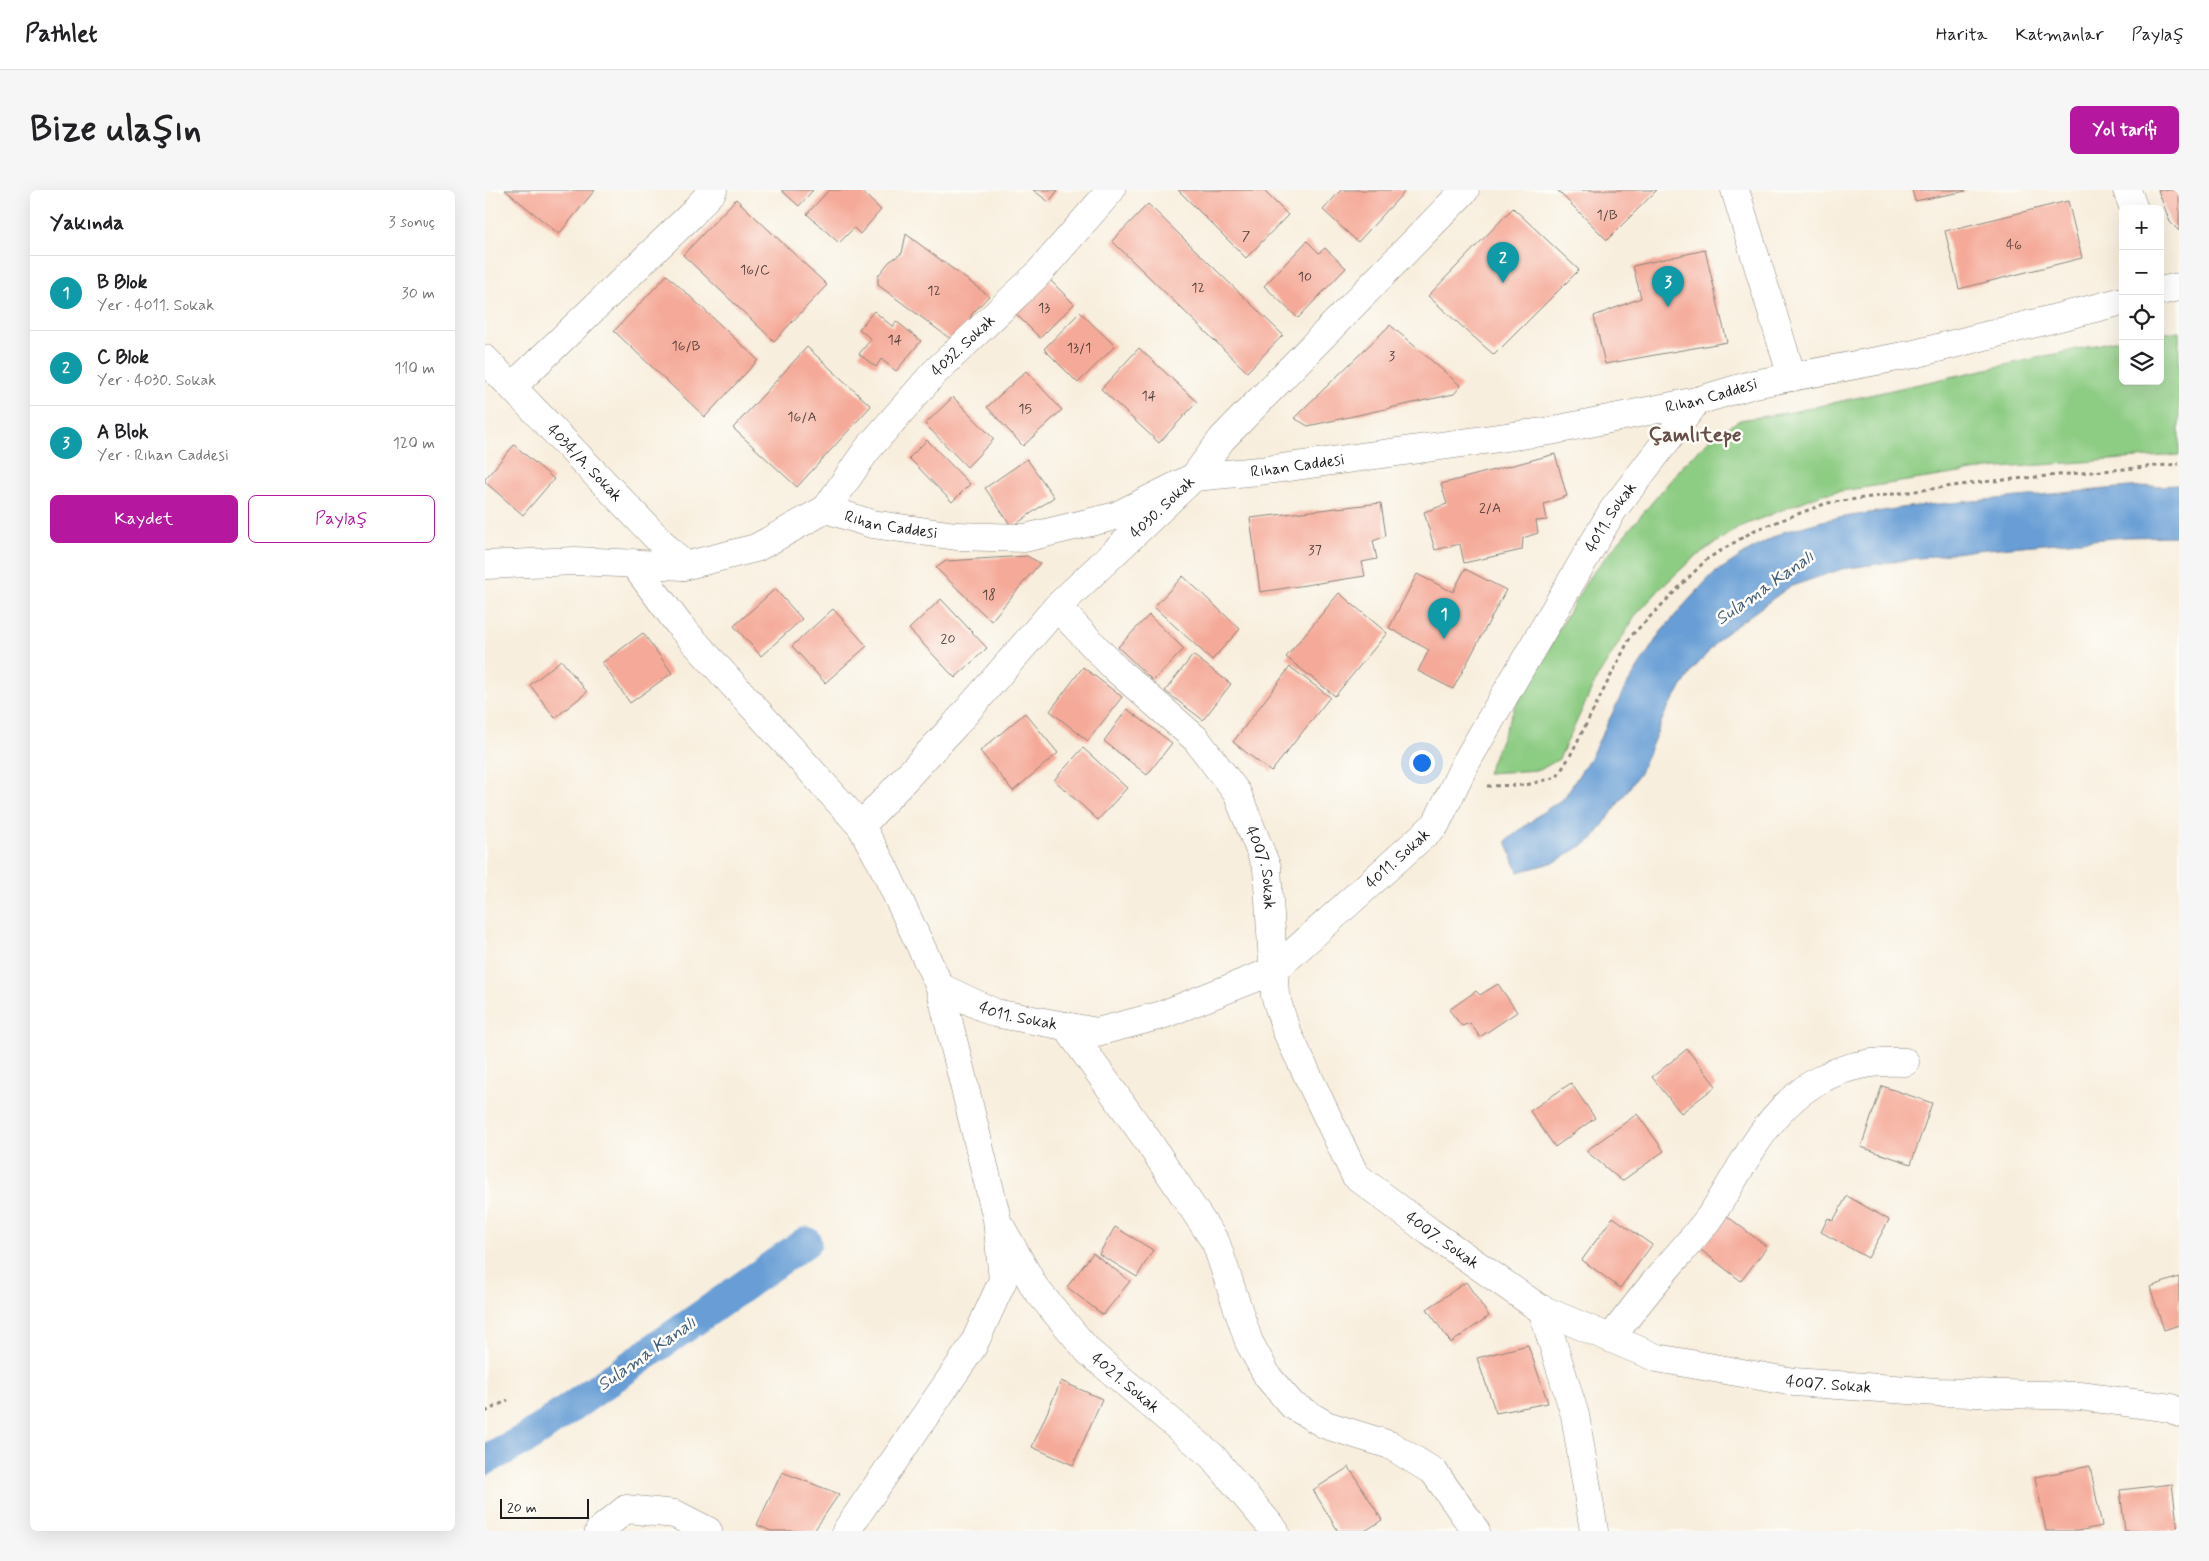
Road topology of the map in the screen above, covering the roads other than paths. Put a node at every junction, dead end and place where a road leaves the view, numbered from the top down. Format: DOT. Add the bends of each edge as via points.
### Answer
graph roads {
  1 [pos="713,190"];
  2 [pos="1111,190"];
  3 [pos="1465,190"];
  4 [pos="1735,190"];
  5 [pos="2127,190"];
  6 [pos="2133,205"];
  7 [pos="2119,301"];
  8 [pos="485,359"];
  9 [pos="1792,377"];
  10 [pos="512,387"];
  11 [pos="1697,401"];
  12 [pos="1194,477"];
  13 [pos="826,509"];
  14 [pos="633,563"];
  15 [pos="485,565"];
  16 [pos="684,566"];
  17 [pos="1057,607"];
  18 [pos="861,826"];
  19 [pos="1273,971"];
  20 [pos="940,987"];
  21 [pos="1066,1026"];
  22 [pos="1905,1062"];
  23 [pos="997,1219"];
  24 [pos="1542,1309"];
  25 [pos="1611,1338"];
  26 [pos="2179,1413"];
  27 [pos="599,1531"];
  28 [pos="708,1531"];
  29 [pos="846,1531"];
  30 [pos="1275,1531"];
  31 [pos="1476,1531"];
  32 [pos="1594,1531"];
  1 -- 10 [label="street"];
  2 -- 13 [label="street, 4032. Sokak" via="1036,276 934,373 866,451"];
  3 -- 12 [label="street, 4030. Sokak" via="1222,439"];
  4 -- 9 [label="street"];
  5 -- 6 [label="street"];
  7 -- 9 [label="street, Rıhan Caddesi" via="1914,354"];
  8 -- 10 [label="street, 4034/A. Sokak"];
  9 -- 11 [label="street, Rıhan Caddesi" via="1754,384"];
  10 -- 16 [label="street, 4034/A. Sokak"];
  11 -- 12 [label="street, Rıhan Caddesi" via="1550,431"];
  11 -- 19 [label="street, 4011. Sokak" via="1613,510 1499,705 1436,824"];
  12 -- 13 [label="street, Rıhan Caddesi" via="1116,516 1025,538 956,536 872,524"];
  12 -- 17 [label="street, 4030. Sokak"];
  13 -- 16 [label="street, Rıhan Caddesi" via="757,548"];
  14 -- 15 [label="street, Rıhan Caddesi" via="575,560"];
  14 -- 16 [label="street, Rıhan Caddesi"];
  14 -- 18 [label="street" via="680,626"];
  17 -- 18 [label="street, 4030. Sokak" via="955,725"];
  17 -- 19 [label="street, 4007. Sokak" via="1116,669 1197,739 1237,793 1267,868"];
  18 -- 20 [label="street"];
  19 -- 21 [label="street, 4011. Sokak" via="1153,1017 1097,1032"];
  19 -- 24 [label="street, 4007. Sokak" via="1275,995 1286,1030 1355,1175 1430,1232"];
  20 -- 21 [label="street, 4011. Sokak" via="995,1013"];
  20 -- 23 [label="street"];
  21 -- 31 [label="street" via="1216,1243 1249,1342 1268,1377 1292,1405 1326,1425 1390,1444 1434,1472"];
  22 -- 25 [label="street" via="1853,1066 1810,1084 1791,1099 1755,1143 1708,1218"];
  23 -- 29 [label="street" via="1003,1280 973,1346"];
  23 -- 30 [label="street, 4021. Sokak" via="1035,1288 1089,1352 1212,1456"];
  24 -- 25 [label="street, 4007. Sokak"];
  24 -- 32 [label="street" via="1575,1415"];
  25 -- 26 [label="street, 4007. Sokak" via="1657,1358 1794,1382 1937,1392 2080,1396 2171,1408"];
  27 -- 28 [label="street" via="626,1509 675,1514"];
}
